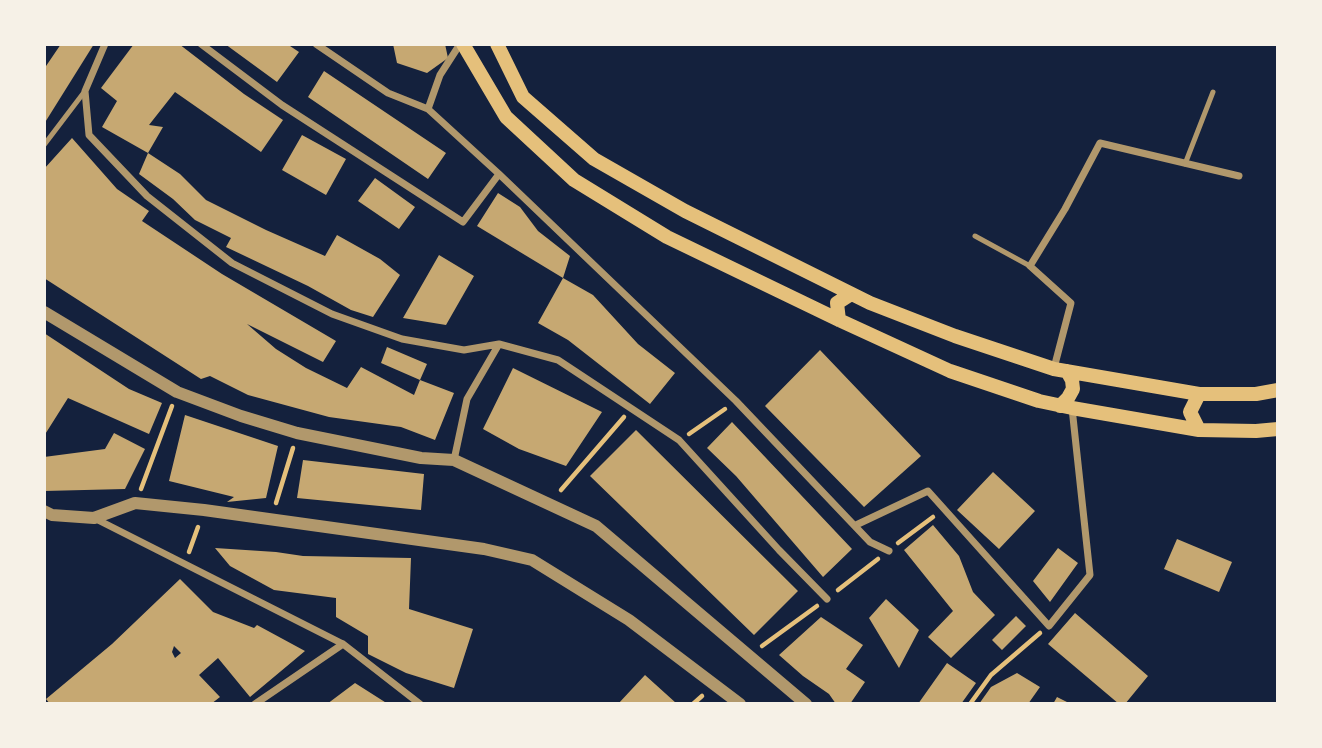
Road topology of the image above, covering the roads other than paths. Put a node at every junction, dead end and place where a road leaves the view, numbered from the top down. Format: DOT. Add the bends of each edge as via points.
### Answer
graph roads {
  1 [pos="105,44"];
  2 [pos="201,44"];
  3 [pos="316,44"];
  4 [pos="461,44"];
  5 [pos="497,44"];
  6 [pos="85,90"];
  7 [pos="1213,92"];
  8 [pos="428,110"];
  9 [pos="44,145"];
  10 [pos="1185,164"];
  11 [pos="499,174"];
  12 [pos="1239,176"];
  13 [pos="975,236"];
  14 [pos="779,259"];
  15 [pos="1030,266"];
  16 [pos="766,284"];
  17 [pos="851,294"];
  18 [pos="44,313"];
  19 [pos="839,320"];
  20 [pos="499,344"];
  21 [pos="1060,370"];
  22 [pos="1278,390"];
  23 [pos="1199,394"];
  24 [pos="1066,407"];
  25 [pos="1278,429"];
  26 [pos="1199,430"];
  27 [pos="454,460"];
  28 [pos="44,511"];
  29 [pos="94,518"];
  30 [pos="856,525"];
  31 [pos="889,551"];
  32 [pos="827,599"];
  33 [pos="343,644"];
  34 [pos="255,704"];
  35 [pos="420,704"];
  36 [pos="740,704"];
  37 [pos="806,704"];
  1 -- 6 [label="street"];
  2 -- 11 [label="street" via="282,105 463,222"];
  3 -- 8 [label="street" via="388,93"];
  4 -- 8 [label="street" via="440,75"];
  4 -- 16 [label="main road" via="506,117 574,180 667,237"];
  5 -- 14 [label="main road" via="523,97 594,159"];
  6 -- 9 [label="lane"];
  6 -- 20 [label="street" via="89,135 147,196 232,263 331,314 402,339 464,350"];
  7 -- 10 [label="lane"];
  8 -- 11 [label="street"];
  10 -- 12 [label="street"];
  10 -- 15 [label="street" via="1100,143"];
  11 -- 30 [label="street" via="736,401"];
  13 -- 15 [label="lane"];
  14 -- 16 [label="main road" via="779,275"];
  14 -- 17 [label="main road"];
  15 -- 21 [label="street" via="1071,303"];
  16 -- 19 [label="main road"];
  17 -- 19 [label="main road" via="837,303"];
  17 -- 21 [label="main road" via="955,336"];
  18 -- 27 [label="street" via="177,392 241,416 297,433 421,458"];
  19 -- 24 [label="main road" via="950,371"];
  20 -- 27 [label="street" via="467,399"];
  20 -- 32 [label="street" via="558,360 679,440"];
  21 -- 23 [label="main road"];
  21 -- 24 [label="main road" via="1072,380"];
  22 -- 23 [label="main road"];
  23 -- 26 [label="main road" via="1190,412"];
  24 -- 26 [label="main road"];
  24 -- 30 [label="street" via="1090,575 1049,626 928,491"];
  25 -- 26 [label="main road"];
  27 -- 37 [label="street" via="596,526"];
  28 -- 29 [label="street"];
  29 -- 33 [label="street"];
  29 -- 36 [label="street" via="135,503 484,549 532,560 629,620"];
  30 -- 31 [label="street" via="870,542"];
  33 -- 34 [label="street"];
  33 -- 35 [label="street"];
}
